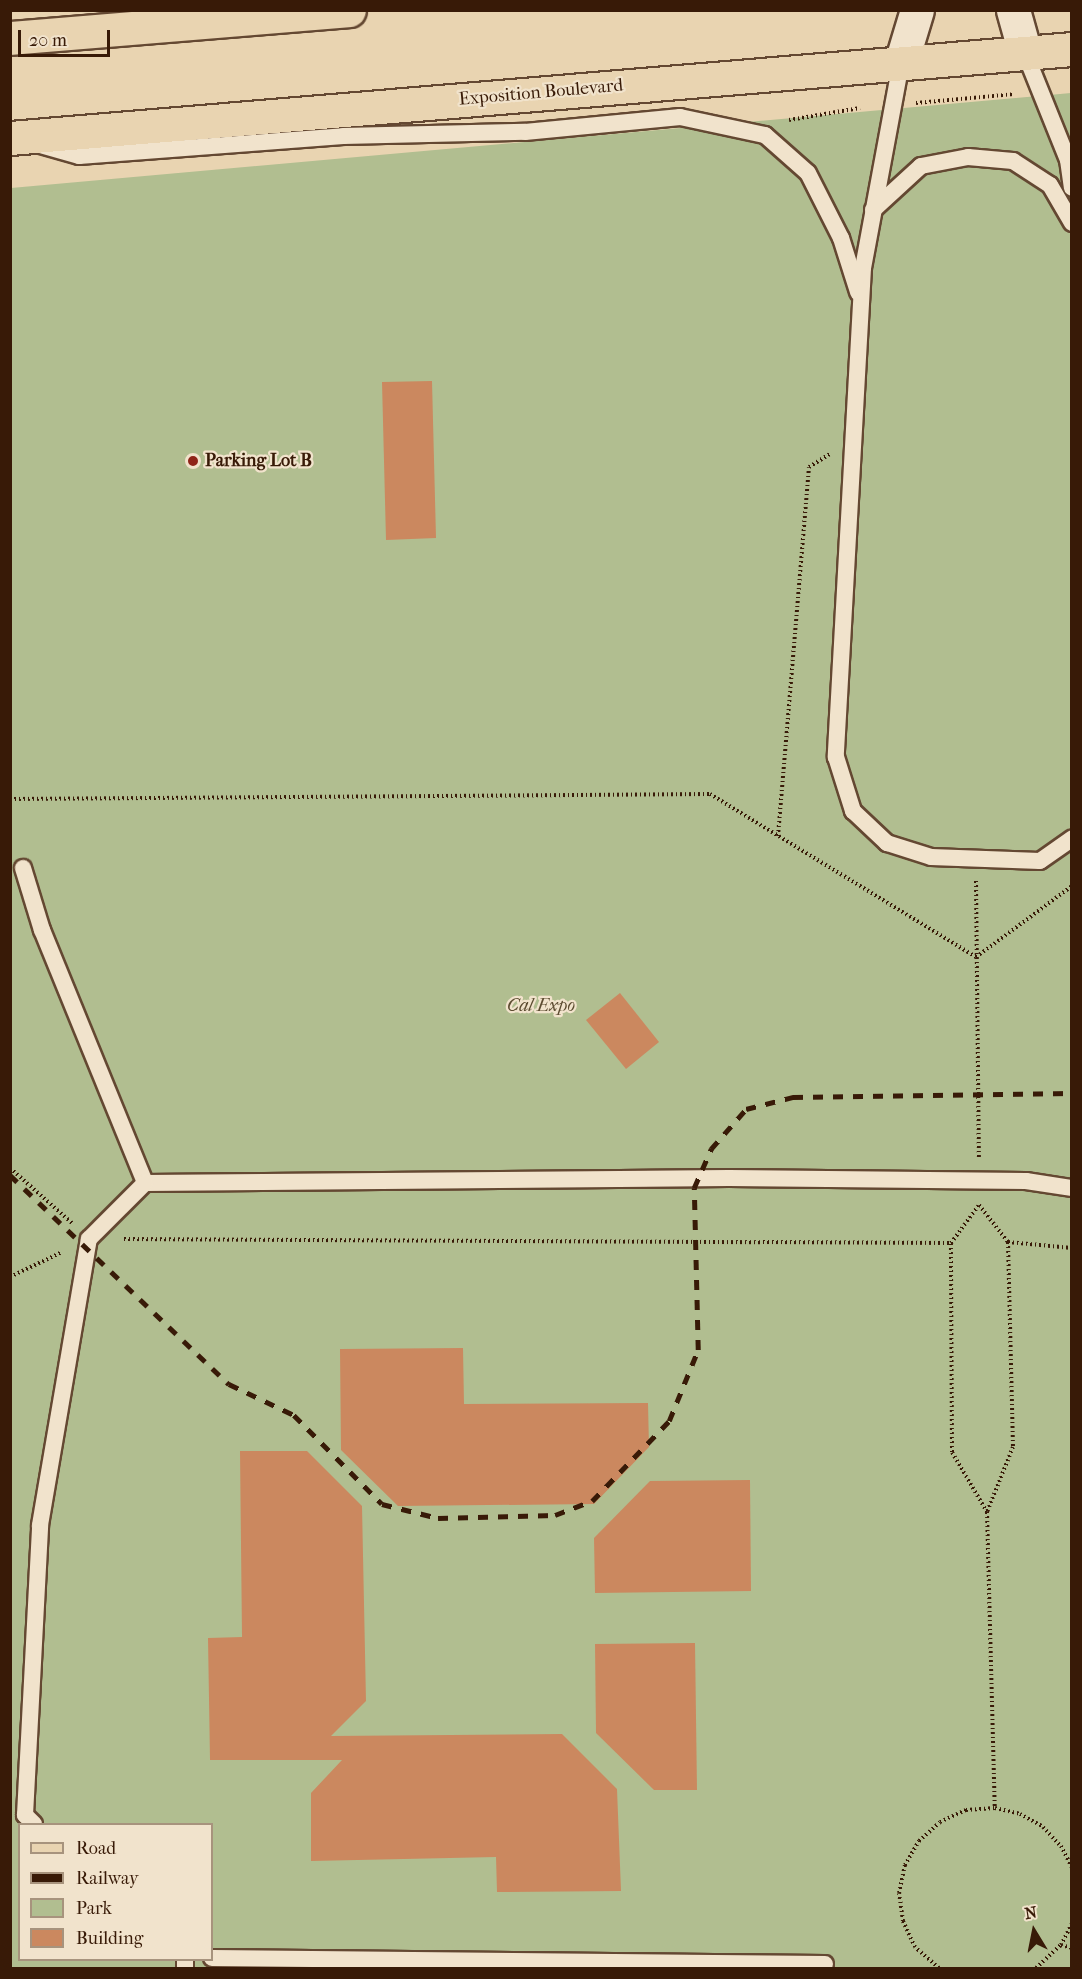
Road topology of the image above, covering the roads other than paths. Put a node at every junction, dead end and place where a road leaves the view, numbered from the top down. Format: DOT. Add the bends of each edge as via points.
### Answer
graph roads {
  1 [pos="349,10"];
  2 [pos="917,10"];
  3 [pos="1013,10"];
  4 [pos="282,13"];
  5 [pos="216,16"];
  6 [pos="10,38"];
  7 [pos="1071,49"];
  8 [pos="1025,53"];
  9 [pos="901,63"];
  10 [pos="12,138"];
  11 [pos="1071,188"];
  12 [pos="873,210"];
  13 [pos="1071,223"];
  14 [pos="861,303"];
  15 [pos="1071,839"];
  16 [pos="23,868"];
  17 [pos="145,1183"];
  18 [pos="1071,1188"];
  19 [pos="33,1823"];
  20 [pos="213,1958"];
  21 [pos="825,1964"];
  1 -- 4 [label="main road"];
  2 -- 9 [label="main road"];
  3 -- 8 [label="main road"];
  4 -- 5 [label="main road"];
  5 -- 6 [label="main road"];
  7 -- 8 [label="main road, Exposition Boulevard"];
  8 -- 9 [label="main road, Exposition Boulevard"];
  8 -- 11 [label="lane" via="1068,160"];
  9 -- 10 [label="main road, Exposition Boulevard"];
  9 -- 12 [label="lane"];
  10 -- 14 [label="lane" via="79,156 343,136 525,132 680,117 765,135 808,173 841,238"];
  12 -- 13 [label="lane" via="921,166 968,157 1013,161 1050,185"];
  12 -- 14 [label="lane"];
  14 -- 15 [label="lane" via="836,757 853,811 887,843 931,857 1040,861"];
  16 -- 17 [label="lane" via="42,930"];
  17 -- 18 [label="lane" via="729,1178 1026,1182"];
  17 -- 19 [label="lane" via="89,1239 40,1525 25,1815"];
  20 -- 21 [label="lane"];
}
